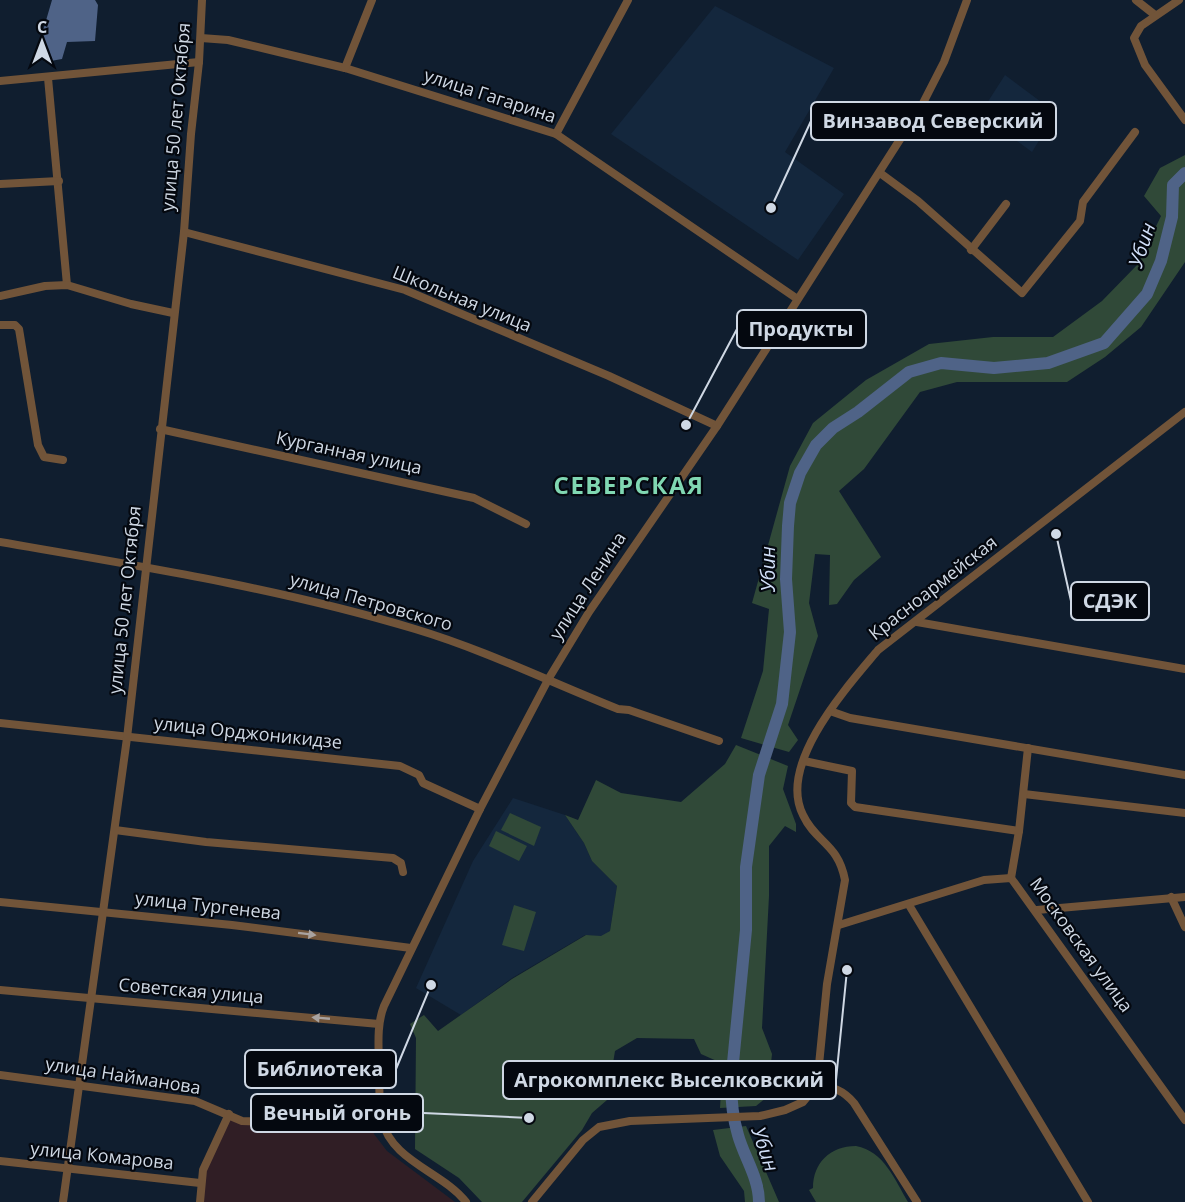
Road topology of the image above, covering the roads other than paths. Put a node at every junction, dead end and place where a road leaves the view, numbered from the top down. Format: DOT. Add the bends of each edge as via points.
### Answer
graph roads {
  1 [pos="202,0"];
  2 [pos="372,0"];
  3 [pos="628,0"];
  4 [pos="967,0"];
  5 [pos="1136,0"];
  6 [pos="1179,0"];
  7 [pos="1155,15"];
  8 [pos="201,38"];
  9 [pos="199,62"];
  10 [pos="345,68"];
  11 [pos="48,78"];
  12 [pos="0,81"];
  13 [pos="1185,120"];
  14 [pos="1135,132"];
  15 [pos="556,134"];
  16 [pos="880,172"];
  17 [pos="59,181"];
  18 [pos="0,184"];
  19 [pos="1006,204"];
  20 [pos="184,232"];
  21 [pos="971,249"];
  22 [pos="68,285"];
  23 [pos="0,296"];
  24 [pos="796,298"];
  25 [pos="173,313"];
  26 [pos="0,325"];
  27 [pos="1185,412"];
  28 [pos="717,426"];
  29 [pos="160,429"];
  30 [pos="63,460"];
  31 [pos="526,524"];
  32 [pos="0,542"];
  33 [pos="145,567"];
  34 [pos="917,622"];
  35 [pos="1185,669"];
  36 [pos="549,678"];
  37 [pos="830,711"];
  38 [pos="0,723"];
  39 [pos="127,738"];
  40 [pos="719,741"];
  41 [pos="1028,747"];
  42 [pos="804,761"];
  43 [pos="1185,775"];
  44 [pos="1024,794"];
  45 [pos="480,809"];
  46 [pos="1185,813"];
  47 [pos="115,830"];
  48 [pos="1020,831"];
  49 [pos="403,872"];
  50 [pos="1011,878"];
  51 [pos="1172,897"];
  52 [pos="1185,897"];
  53 [pos="0,902"];
  54 [pos="909,905"];
  55 [pos="1037,910"];
  56 [pos="102,912"];
  57 [pos="839,925"];
  58 [pos="1185,927"];
  59 [pos="411,948"];
  60 [pos="0,990"];
  61 [pos="92,998"];
  62 [pos="379,1024"];
  63 [pos="0,1075"];
  64 [pos="80,1084"];
  65 [pos="817,1085"];
  66 [pos="229,1114"];
  67 [pos="1185,1120"];
  68 [pos="382,1122"];
  69 [pos="0,1161"];
  70 [pos="68,1169"];
  71 [pos="200,1183"];
  72 [pos="63,1202"];
  73 [pos="200,1202"];
  74 [pos="466,1202"];
  75 [pos="532,1202"];
  76 [pos="917,1202"];
  77 [pos="1088,1202"];
  1 -- 8 [label="street, улица 50 лет Октября"];
  2 -- 10 [label="street"];
  3 -- 15 [label="street"];
  4 -- 16 [label="street, улица Ленина" via="944,62"];
  5 -- 7 [label="street"];
  6 -- 7 [label="street"];
  7 -- 13 [label="street" via="1134,38 1145,65"];
  8 -- 9 [label="street, улица 50 лет Октября"];
  8 -- 10 [label="street, улица Гагарина" via="228,40"];
  9 -- 11 [label="street"];
  9 -- 20 [label="street, улица 50 лет Октября"];
  10 -- 15 [label="street, улица Гагарина"];
  11 -- 12 [label="street"];
  11 -- 17 [label="street"];
  14 -- 21 [label="street" via="1083,202 1080,221 1022,293"];
  15 -- 24 [label="street, улица Гагарина"];
  16 -- 21 [label="street"];
  16 -- 24 [label="street, улица Ленина"];
  17 -- 18 [label="street"];
  17 -- 22 [label="street"];
  19 -- 21 [label="street"];
  20 -- 25 [label="street, улица 50 лет Октября"];
  20 -- 28 [label="street, Школьная улица" via="405,290"];
  22 -- 23 [label="street"];
  22 -- 25 [label="street"];
  24 -- 28 [label="street, улица Ленина"];
  25 -- 29 [label="street, улица 50 лет Октября"];
  26 -- 30 [label="street" via="15,325 19,329 38,445 44,457"];
  27 -- 34 [label="street, Красноармейская"];
  28 -- 36 [label="street, улица Ленина"];
  29 -- 31 [label="street, Курганная улица" via="474,498"];
  29 -- 33 [label="street, улица 50 лет Октября"];
  32 -- 33 [label="street, улица Петровского"];
  33 -- 36 [label="street, улица Петровского" via="320,602 417,629"];
  33 -- 39 [label="street, улица 50 лет Октября"];
  34 -- 35 [label="street"];
  34 -- 37 [label="street, Красноармейская" via="878,650"];
  36 -- 40 [label="street, улица Петровского" via="618,709"];
  36 -- 45 [label="street, улица Ленина"];
  37 -- 41 [label="street" via="850,718"];
  37 -- 42 [label="street, Красноармейская"];
  38 -- 39 [label="street, улица Орджоникидзе"];
  39 -- 45 [label="street, улица Орджоникидзе" via="400,766 418,775 423,783"];
  39 -- 47 [label="street, улица 50 лет Октября"];
  41 -- 43 [label="street"];
  41 -- 44 [label="street"];
  42 -- 48 [label="street" via="852,771 851,803 855,807"];
  42 -- 57 [label="street, Красноармейская" via="796,796 801,813 842,864"];
  44 -- 46 [label="street"];
  44 -- 48 [label="street"];
  45 -- 59 [label="street, улица Ленина"];
  47 -- 49 [label="street" via="393,858 401,863"];
  47 -- 56 [label="street, улица 50 лет Октября"];
  48 -- 50 [label="street"];
  50 -- 54 [label="street, Московская улица" via="984,880"];
  50 -- 55 [label="street, Московская улица"];
  51 -- 52 [label="street"];
  51 -- 55 [label="street"];
  51 -- 58 [label="street"];
  53 -- 56 [label="street, улица Тургенева"];
  54 -- 57 [label="street, Московская улица"];
  54 -- 77 [label="street"];
  55 -- 67 [label="street, Московская улица"];
  56 -- 59 [label="street, улица Тургенева, one-way"];
  56 -- 61 [label="street, улица 50 лет Октября"];
  57 -- 65 [label="street, Красноармейская" via="827,984"];
  59 -- 62 [label="street, улица Ленина"];
  60 -- 61 [label="street, Советская улица"];
  62 -- 61 [label="street, Советская улица, one-way"];
  61 -- 64 [label="street, улица 50 лет Октября"];
  62 -- 68 [label="street, улица Ленина"];
  63 -- 64 [label="street, улица Найманова"];
  64 -- 66 [label="street, улица Найманова" via="195,1101"];
  64 -- 70 [label="street, улица 50 лет Октября"];
  65 -- 75 [label="street" via="803,1102 785,1110 744,1117 630,1121 599,1127 582,1140"];
  65 -- 76 [label="street" via="846,1093"];
  66 -- 68 [label="street, улица Найманова" via="242,1121 359,1126"];
  66 -- 71 [label="street"];
  68 -- 74 [label="street" via="390,1139 406,1156 454,1187"];
  69 -- 70 [label="street, улица Комарова"];
  70 -- 71 [label="street, улица Комарова"];
  70 -- 72 [label="street, улица 50 лет Октября"];
  71 -- 73 [label="street"];
}
